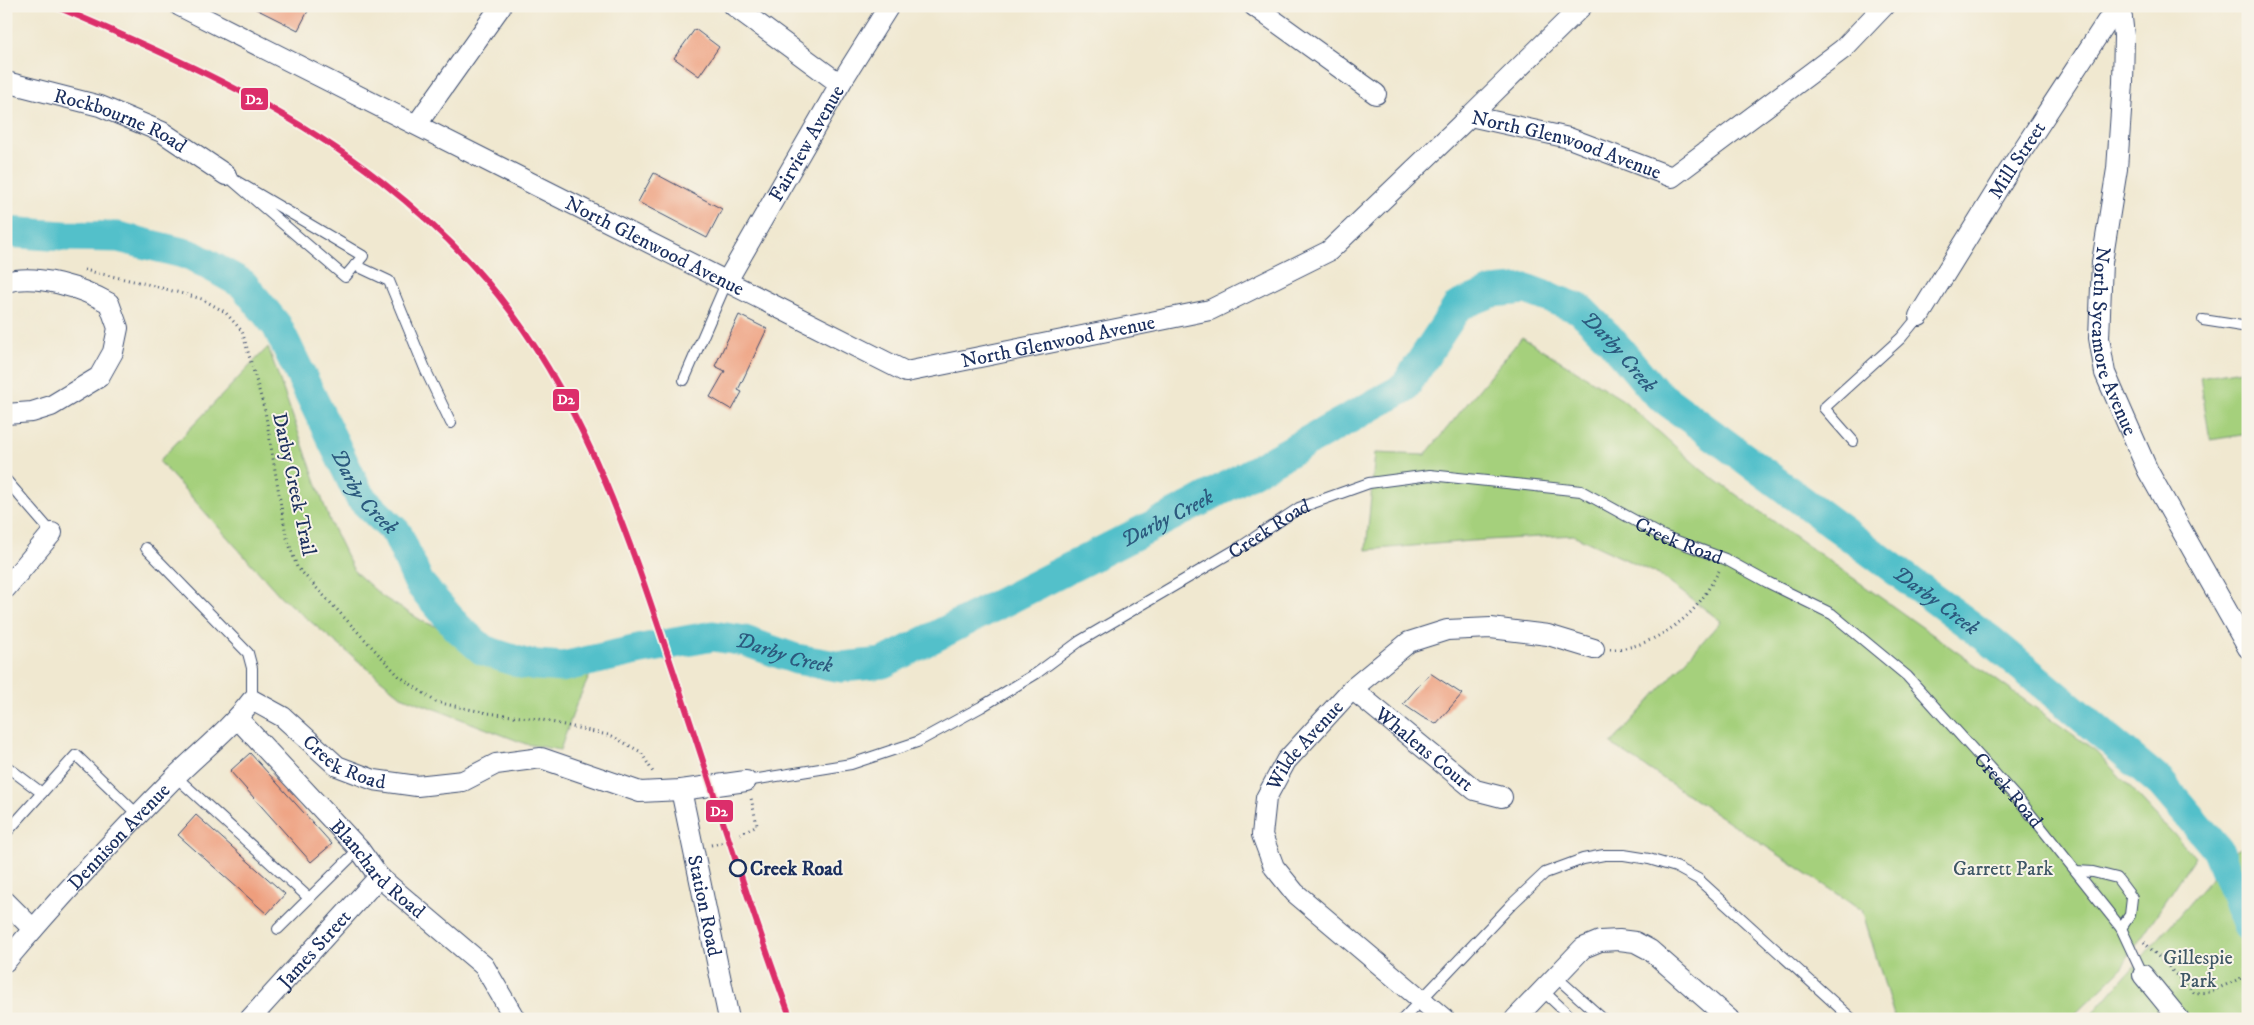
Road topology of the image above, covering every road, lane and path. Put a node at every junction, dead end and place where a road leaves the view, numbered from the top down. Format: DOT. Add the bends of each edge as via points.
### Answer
graph roads {
  1 [pos="180,6"];
  2 [pos="501,6"];
  3 [pos="734,6"];
  4 [pos="889,6"];
  5 [pos="1254,6"];
  6 [pos="1582,6"];
  7 [pos="1884,6"];
  8 [pos="2117,6"];
  9 [pos="6,82"];
  10 [pos="840,84"];
  11 [pos="1376,94"];
  12 [pos="1470,116"];
  13 [pos="417,124"];
  14 [pos="226,175"];
  15 [pos="355,265"];
  16 [pos="75,268"];
  17 [pos="727,281"];
  18 [pos="6,282"];
  19 [pos="1919,316"];
  20 [pos="2203,320"];
  21 [pos="2248,327"];
  22 [pos="684,380"];
  23 [pos="6,414"];
  24 [pos="452,423"];
  25 [pos="1853,441"];
  26 [pos="6,480"];
  27 [pos="52,533"];
  28 [pos="146,548"];
  29 [pos="1725,559"];
  30 [pos="6,588"];
  31 [pos="2248,648"];
  32 [pos="1594,649"];
  33 [pos="1352,689"];
  34 [pos="252,700"];
  35 [pos="238,718"];
  36 [pos="6,766"];
  37 [pos="175,776"];
  38 [pos="746,782"];
  39 [pos="681,790"];
  40 [pos="658,791"];
  41 [pos="42,793"];
  42 [pos="1502,797"];
  43 [pos="138,815"];
  44 [pos="6,834"];
  45 [pos="740,834"];
  46 [pos="359,849"];
  47 [pos="2076,871"];
  48 [pos="378,878"];
  49 [pos="309,898"];
  50 [pos="6,902"];
  51 [pos="278,928"];
  52 [pos="2121,928"];
  53 [pos="33,929"];
  54 [pos="2141,939"];
  55 [pos="6,961"];
  56 [pos="2143,975"];
  57 [pos="2248,976"];
  58 [pos="1548,983"];
  59 [pos="1420,999"];
  60 [pos="250,1019"];
  61 [pos="515,1019"];
  62 [pos="729,1019"];
  63 [pos="1403,1019"];
  64 [pos="1444,1019"];
  65 [pos="1515,1019"];
  66 [pos="1574,1019"];
  67 [pos="1603,1019"];
  68 [pos="1729,1019"];
  69 [pos="1852,1019"];
  70 [pos="2179,1019"];
  1 -- 13 [label="street, North Glenwood Avenue"];
  2 -- 13 [label="street"];
  3 -- 10 [label="street"];
  4 -- 10 [label="street, Fairview Avenue"];
  5 -- 11 [label="street"];
  6 -- 12 [label="street"];
  7 -- 12 [label="street, North Glenwood Avenue" via="1843,48 1672,176 1569,138"];
  8 -- 19 [label="street, Mill Street" via="2005,176"];
  8 -- 31 [label="street, North Sycamore Avenue" via="2124,36 2123,82 2117,170 2102,262 2099,338 2105,373 2148,470"];
  9 -- 14 [label="street, Rockbourne Road" via="100,106 162,132"];
  10 -- 17 [label="street, Fairview Avenue"];
  12 -- 17 [label="street, North Glenwood Avenue" via="1329,251 1210,310 906,372"];
  13 -- 17 [label="street, North Glenwood Avenue"];
  14 -- 15 [label="lane" via="363,256"];
  14 -- 15 [label="lane" via="345,277"];
  15 -- 24 [label="lane" via="390,281 426,371"];
  16 -- 40 [label="path, Darby Creek Trail" via="202,298 225,312 242,331 265,411 286,535 297,567 399,676 436,702 538,719 612,736 641,752 653,770"];
  17 -- 22 [label="lane"];
  18 -- 23 [label="street" via="19,279 59,284 90,293 109,303 118,328 113,352 99,377 51,406 32,412"];
  19 -- 25 [label="lane" via="1901,338 1824,408"];
  20 -- 21 [label="lane"];
  26 -- 27 [label="lane"];
  27 -- 30 [label="street"];
  28 -- 34 [label="lane" via="248,653 252,668"];
  29 -- 32 [label="path" via="1691,612 1668,630 1641,644"];
  29 -- 38 [label="lane, Creek Road" via="1663,536 1581,490 1430,475 1369,483 1299,508 1242,546 1080,641 1037,673 917,742 851,764"];
  29 -- 47 [label="lane, Creek Road" via="1832,614 1907,676 2024,806"];
  32 -- 33 [label="street, Wilde Avenue" via="1548,635 1491,628 1447,630 1409,642"];
  33 -- 42 [label="street, Whalens Court" via="1476,790"];
  33 -- 59 [label="street, Wilde Avenue" via="1286,761 1266,798 1262,835 1274,867 1295,893"];
  34 -- 35 [label="street"];
  34 -- 40 [label="street, Creek Road" via="283,717 337,766 374,780 417,786 464,781 496,764 541,758 640,792"];
  35 -- 37 [label="street, Dennison Avenue"];
  35 -- 46 [label="street, Blanchard Road"];
  36 -- 41 [label="lane"];
  37 -- 43 [label="street, Dennison Avenue"];
  37 -- 49 [label="lane"];
  38 -- 39 [label="street, Creek Road"];
  38 -- 45 [label="path" via="757,825"];
  39 -- 40 [label="street, Creek Road"];
  39 -- 62 [label="street, Station Road"];
  41 -- 43 [label="lane" via="76,755"];
  41 -- 44 [label="lane"];
  43 -- 53 [label="street, Dennison Avenue"];
  46 -- 48 [label="street, Blanchard Road"];
  46 -- 49 [label="lane"];
  47 -- 52 [label="lane, Creek Road"];
  47 -- 52 [label="lane" via="2118,878 2132,898 2130,915"];
  48 -- 60 [label="street, James Street"];
  48 -- 61 [label="street, Blanchard Road" via="484,966"];
  49 -- 51 [label="lane"];
  50 -- 53 [label="street"];
  52 -- 56 [label="lane, Creek Road"];
  53 -- 55 [label="street, Dennison Avenue"];
  54 -- 57 [label="path" via="2194,993 2210,992"];
  56 -- 70 [label="street, Creek Road"];
  58 -- 65 [label="street"];
  58 -- 66 [label="lane"];
  58 -- 67 [label="lane"];
  58 -- 68 [label="street" via="1583,948 1600,941 1635,942 1650,950"];
  59 -- 63 [label="lane"];
  59 -- 64 [label="street, Wilde Avenue"];
  59 -- 69 [label="lane" via="1545,873 1583,858 1624,855 1676,866 1698,879"];
}
